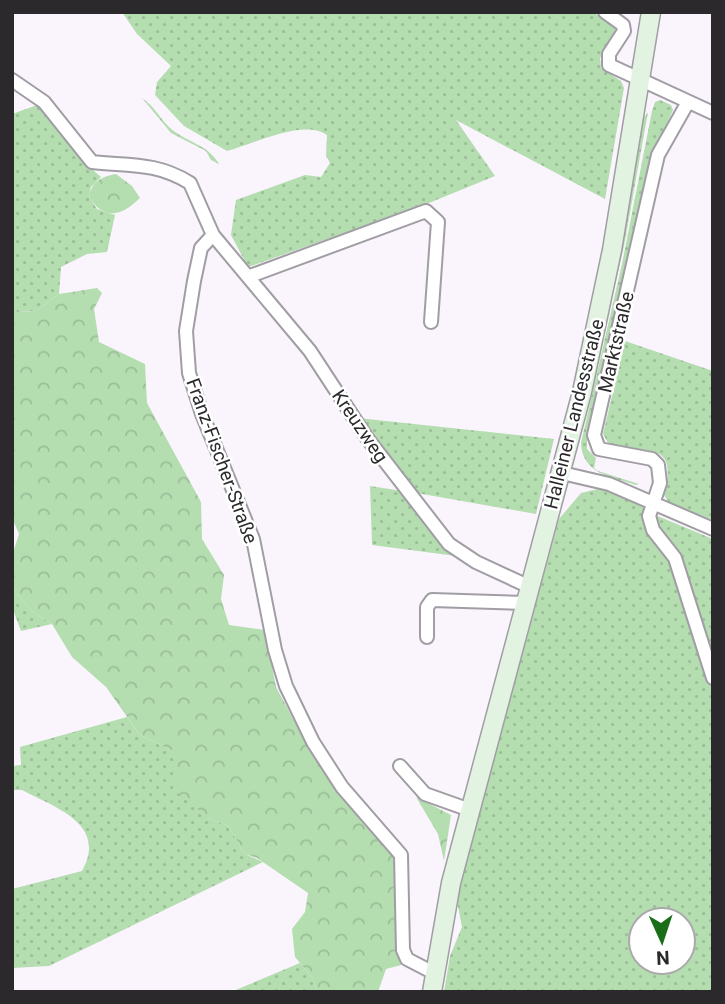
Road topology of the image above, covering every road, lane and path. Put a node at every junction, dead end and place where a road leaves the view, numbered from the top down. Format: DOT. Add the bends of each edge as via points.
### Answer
graph roads {
  1 [pos="604,12"];
  2 [pos="651,12"];
  3 [pos="12,80"];
  4 [pos="641,80"];
  5 [pos="688,102"];
  6 [pos="713,113"];
  7 [pos="213,235"];
  8 [pos="250,276"];
  9 [pos="431,322"];
  10 [pos="562,472"];
  11 [pos="652,501"];
  12 [pos="713,529"];
  13 [pos="529,595"];
  14 [pos="427,637"];
  15 [pos="713,678"];
  16 [pos="400,766"];
  17 [pos="470,810"];
  18 [pos="434,973"];
  19 [pos="432,992"];
  1 -- 4 [label="street" via="623,25 624,31 610,54 609,65"];
  2 -- 4 [label="main road, Halleiner Landesstraße"];
  3 -- 7 [label="street, Kreuzweg" via="44,102 92,162 131,163 190,183"];
  4 -- 5 [label="street"];
  4 -- 10 [label="main road, Halleiner Landesstraße" via="612,250"];
  5 -- 6 [label="street"];
  5 -- 11 [label="street, Marktstraße" via="657,155 594,435 598,449 652,459 658,465 660,483"];
  7 -- 8 [label="street, Kreuzweg"];
  7 -- 18 [label="street, Franz-Fischer-Straße" via="201,248 194,281 186,331 189,373 253,539 286,686 313,742 342,787 401,855 403,950 407,959"];
  8 -- 9 [label="street" via="426,211 438,222"];
  8 -- 13 [label="street, Kreuzweg" via="449,544"];
  10 -- 11 [label="street"];
  10 -- 13 [label="main road, Halleiner Landesstraße"];
  11 -- 12 [label="street"];
  11 -- 15 [label="street" via="649,516 653,530 675,558"];
  13 -- 14 [label="street" via="432,600"];
  13 -- 17 [label="main road, Halleiner Landesstraße"];
  16 -- 17 [label="street" via="425,794"];
  17 -- 18 [label="main road, Halleiner Landesstraße"];
  18 -- 19 [label="main road, Halleiner Landesstraße"];
}
